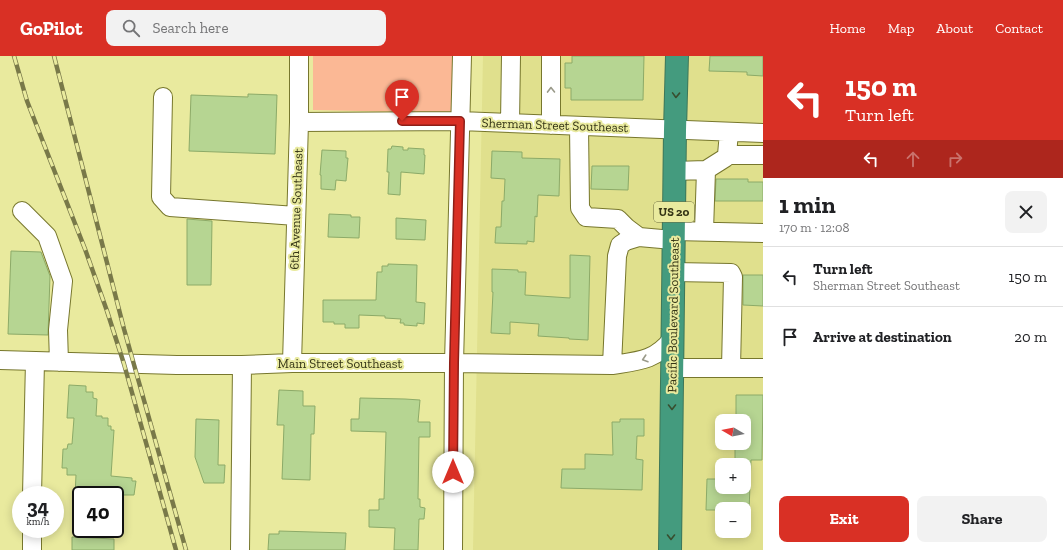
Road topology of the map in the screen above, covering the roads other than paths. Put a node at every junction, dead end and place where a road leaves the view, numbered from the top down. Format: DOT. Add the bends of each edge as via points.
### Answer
graph roads {
  1 [pos="299,56"];
  2 [pos="462,56"];
  3 [pos="511,56"];
  4 [pos="551,56"];
  5 [pos="677,56"];
  6 [pos="163,97"];
  7 [pos="460,121"];
  8 [pos="299,122"];
  9 [pos="510,123"];
  10 [pos="551,125"];
  11 [pos="579,126"];
  12 [pos="675,130"];
  13 [pos="729,132"];
  14 [pos="763,133"];
  15 [pos="728,155"];
  16 [pos="763,155"];
  17 [pos="706,170"];
  18 [pos="674,171"];
  19 [pos="22,211"];
  20 [pos="296,216"];
  21 [pos="704,231"];
  22 [pos="763,233"];
  23 [pos="673,236"];
  24 [pos="639,237"];
  25 [pos="673,272"];
  26 [pos="672,339"];
  27 [pos="0,360"];
  28 [pos="35,361"];
  29 [pos="59,362"];
  30 [pos="292,363"];
  31 [pos="454,363"];
  32 [pos="242,365"];
  33 [pos="612,365"];
  34 [pos="672,368"];
  35 [pos="731,368"];
  36 [pos="763,368"];
  37 [pos="32,486"];
  38 [pos="32,538"];
  39 [pos="32,550"];
  40 [pos="240,550"];
  41 [pos="453,550"];
  42 [pos="670,550"];
  1 -- 8 [label="street, 6th Avenue Southeast"];
  2 -- 7 [label="street"];
  3 -- 9 [label="street"];
  10 -- 4 [label="street, one-way"];
  5 -- 12 [label="highway, Pacific Boulevard Southeast / US 20, one-way"];
  6 -- 20 [label="street" via="161,197 170,207"];
  7 -- 8 [label="street, Sherman Street Southeast"];
  7 -- 9 [label="street, Sherman Street Southeast"];
  7 -- 31 [label="street"];
  8 -- 20 [label="street, 6th Avenue Southeast"];
  9 -- 10 [label="street, Sherman Street Southeast"];
  10 -- 11 [label="street, Sherman Street Southeast"];
  11 -- 12 [label="street, Sherman Street Southeast"];
  11 -- 24 [label="street" via="580,208 586,217 618,219"];
  12 -- 13 [label="street, Sherman Street Southeast"];
  12 -- 18 [label="highway, Pacific Boulevard Southeast / US 20"];
  13 -- 14 [label="street, Sherman Street Southeast"];
  13 -- 15 [label="street"];
  15 -- 16 [label="street"];
  15 -- 17 [label="street"];
  17 -- 18 [label="street"];
  17 -- 21 [label="street"];
  18 -- 23 [label="highway, Pacific Boulevard Southeast / US 20"];
  19 -- 29 [label="street" via="47,236 63,281 58,330"];
  20 -- 30 [label="street, 6th Avenue Southeast"];
  21 -- 22 [label="street"];
  21 -- 23 [label="street"];
  23 -- 24 [label="street"];
  23 -- 25 [label="highway, Pacific Boulevard Southeast / US 20"];
  24 -- 33 [label="street" via="620,245 617,256"];
  25 -- 26 [label="highway, Pacific Boulevard Southeast / US 20"];
  25 -- 35 [label="street" via="731,273"];
  26 -- 33 [label="street, Main Street Southeast, one-way" via="666,348 649,358"];
  26 -- 34 [label="highway, Pacific Boulevard Southeast / US 20"];
  27 -- 28 [label="street, Main Street Southeast"];
  28 -- 29 [label="street, Main Street Southeast"];
  28 -- 37 [label="street"];
  29 -- 32 [label="street, Main Street Southeast"];
  30 -- 31 [label="street, Main Street Southeast"];
  30 -- 32 [label="street, Main Street Southeast"];
  31 -- 33 [label="street, Main Street Southeast"];
  31 -- 41 [label="street"];
  32 -- 40 [label="street"];
  34 -- 35 [label="street"];
  34 -- 42 [label="highway, Pacific Boulevard Southeast / US 20, one-way"];
  35 -- 36 [label="street"];
  38 -- 39 [label="street"];
}
